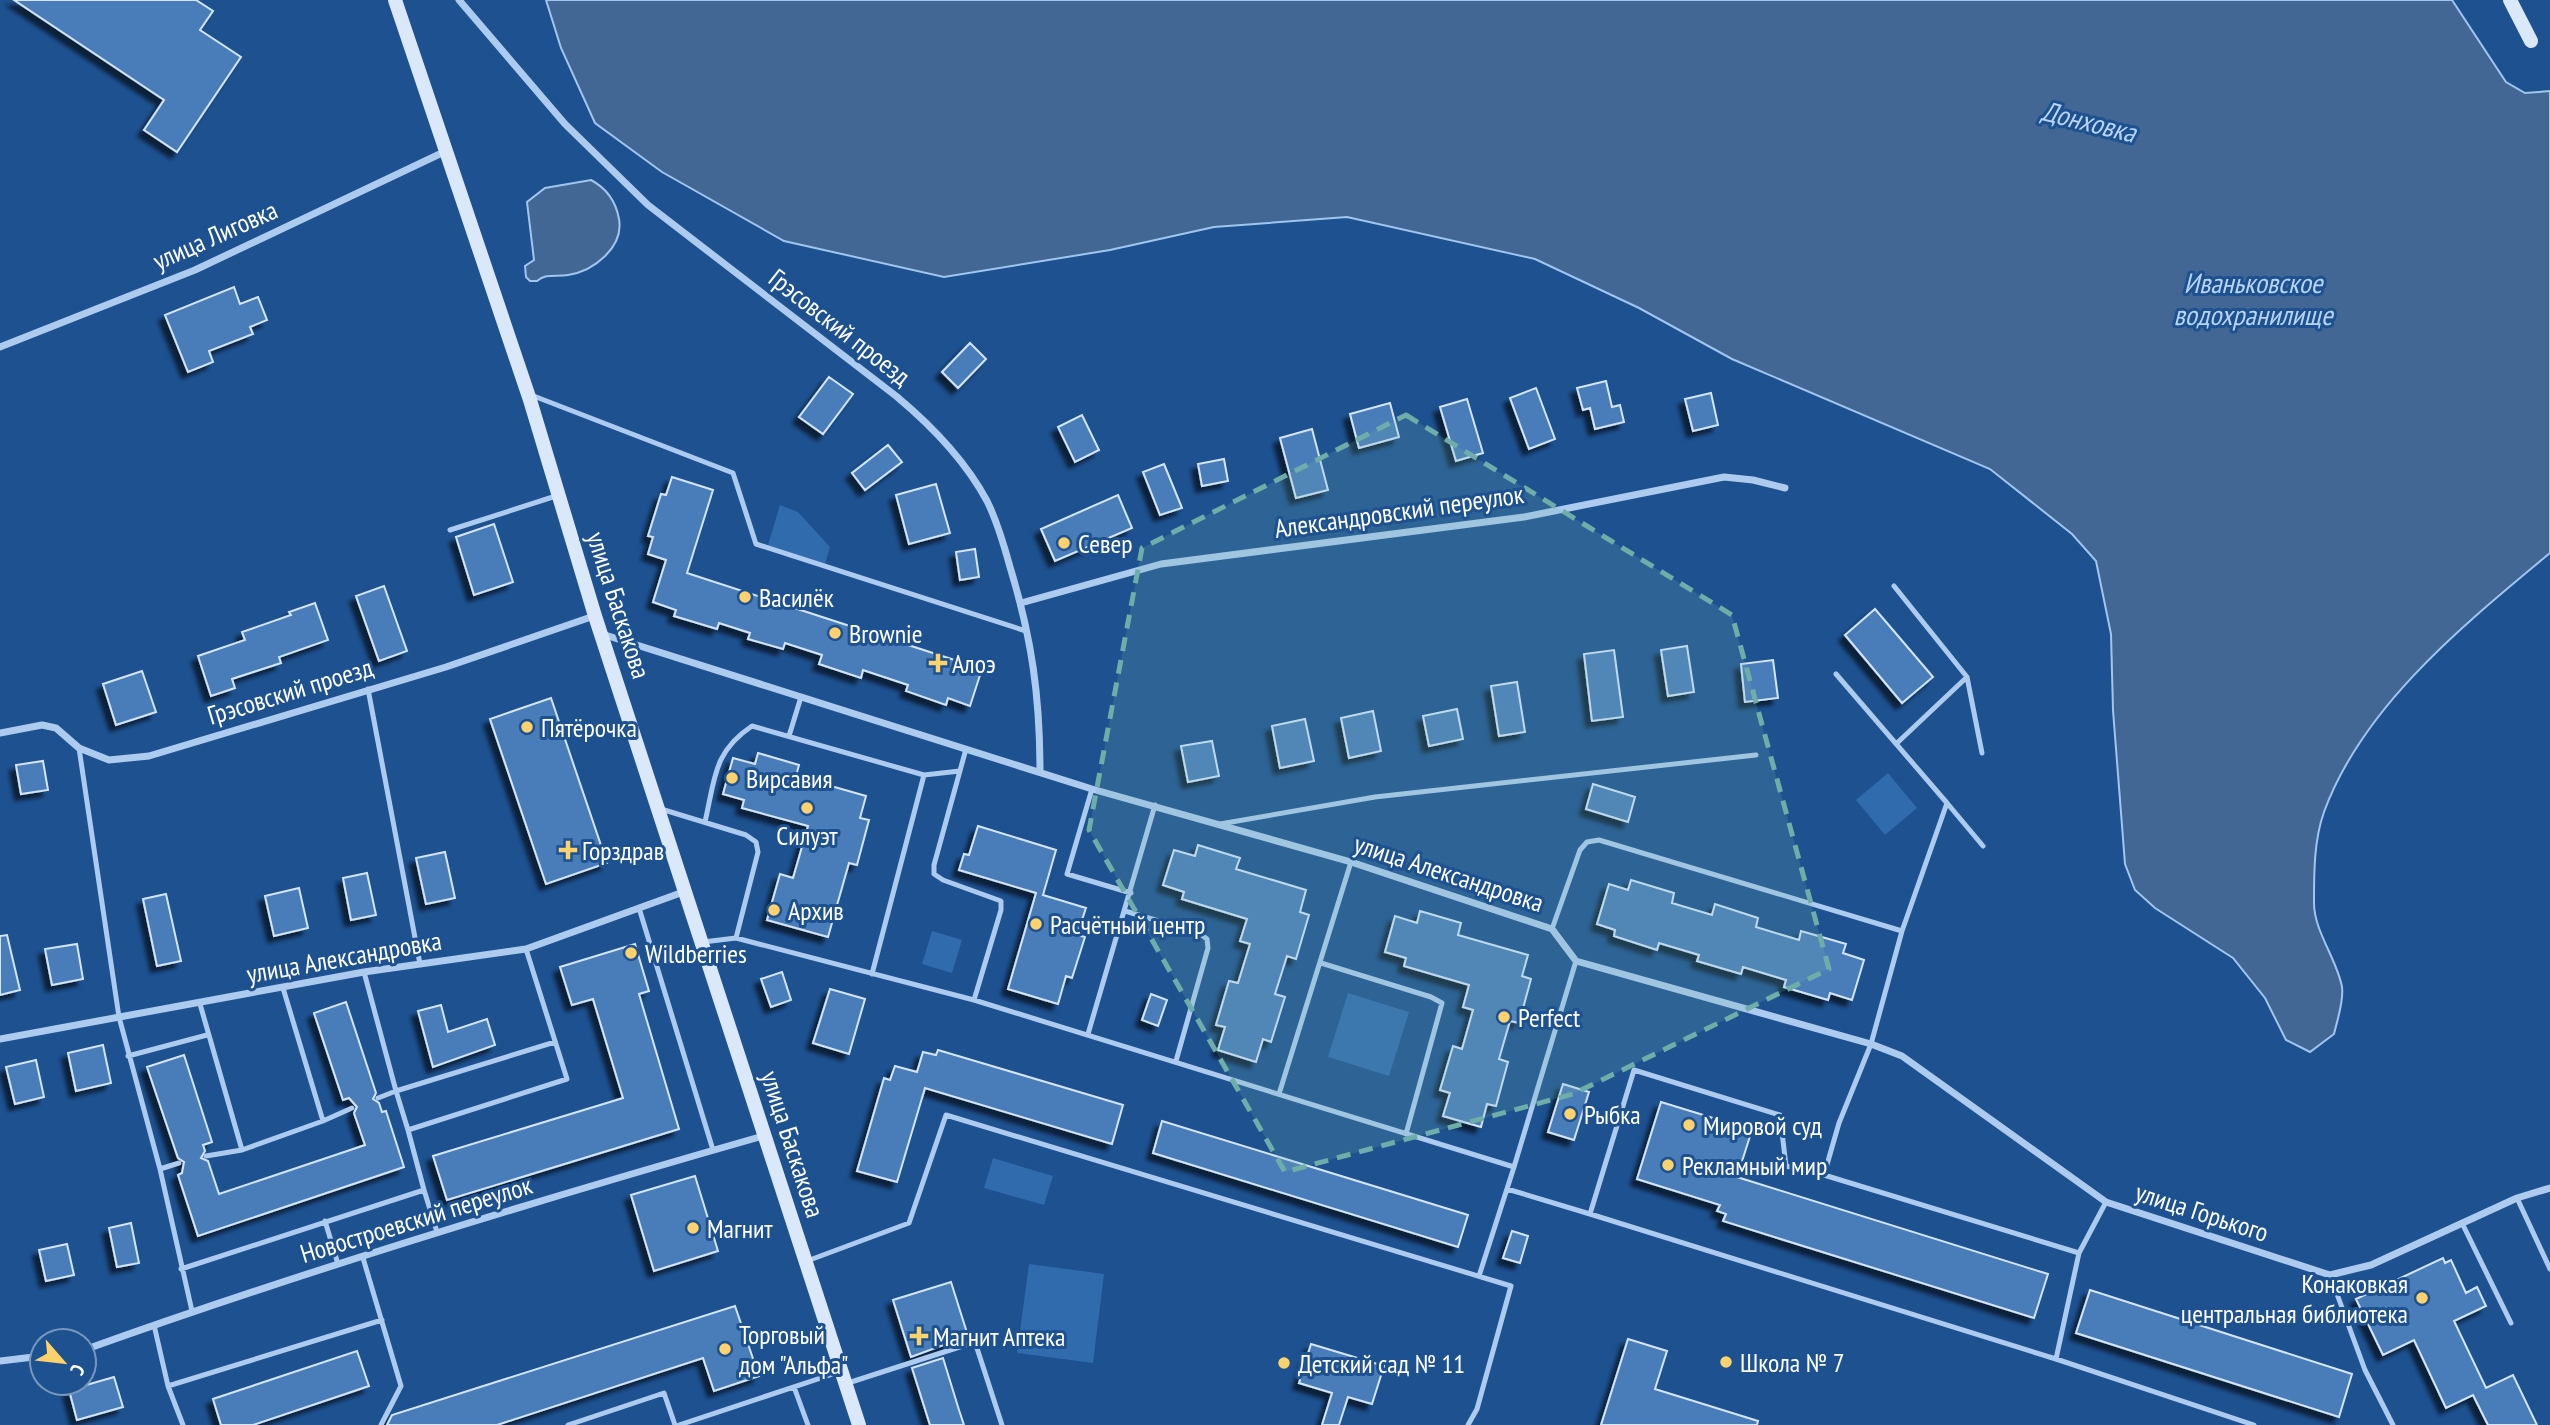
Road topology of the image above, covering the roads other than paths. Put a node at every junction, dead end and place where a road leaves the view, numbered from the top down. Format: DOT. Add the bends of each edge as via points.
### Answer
graph roads {
  1 [pos="395,0"];
  2 [pos="458,0"];
  3 [pos="2510,0"];
  4 [pos="2531,41"];
  5 [pos="444,152"];
  6 [pos="0,348"];
  7 [pos="528,394"];
  8 [pos="1785,488"];
  9 [pos="559,495"];
  10 [pos="450,530"];
  11 [pos="1894,586"];
  12 [pos="1021,603"];
  13 [pos="595,616"];
  14 [pos="1027,631"];
  15 [pos="601,634"];
  16 [pos="1836,674"];
  17 [pos="1967,677"];
  18 [pos="368,688"];
  19 [pos="801,697"];
  20 [pos="0,733"];
  21 [pos="789,736"];
  22 [pos="1896,744"];
  23 [pos="79,748"];
  24 [pos="966,750"];
  25 [pos="1982,753"];
  26 [pos="1756,755"];
  27 [pos="960,771"];
  28 [pos="1040,772"];
  29 [pos="924,775"];
  30 [pos="1092,789"];
  31 [pos="1947,803"];
  32 [pos="1156,805"];
  33 [pos="660,809"];
  34 [pos="705,822"];
  35 [pos="1220,824"];
  36 [pos="1983,846"];
  37 [pos="1351,862"];
  38 [pos="687,891"];
  39 [pos="1130,893"];
  40 [pos="639,908"];
  41 [pos="1125,911"];
  42 [pos="1552,929"];
  43 [pos="1902,931"];
  44 [pos="736,938"];
  45 [pos="703,942"];
  46 [pos="526,949"];
  47 [pos="1576,961"];
  48 [pos="1321,963"];
  49 [pos="420,964"];
  50 [pos="364,972"];
  51 [pos="872,974"];
  52 [pos="283,988"];
  53 [pos="974,1000"];
  54 [pos="200,1004"];
  55 [pos="119,1017"];
  56 [pos="1088,1034"];
  57 [pos="208,1035"];
  58 [pos="0,1039"];
  59 [pos="555,1042"];
  60 [pos="1871,1044"];
  61 [pos="128,1056"];
  62 [pos="1176,1061"];
  63 [pos="396,1091"];
  64 [pos="1279,1094"];
  65 [pos="378,1098"];
  66 [pos="352,1108"];
  67 [pos="323,1121"];
  68 [pos="408,1130"];
  69 [pos="1406,1134"];
  70 [pos="763,1136"];
  71 [pos="242,1150"];
  72 [pos="713,1150"];
  73 [pos="206,1156"];
  74 [pos="179,1163"];
  75 [pos="1514,1167"];
  76 [pos="160,1169"];
  77 [pos="1825,1174"];
  78 [pos="2550,1188"];
  79 [pos="1507,1189"];
  80 [pos="424,1190"];
  81 [pos="2517,1198"];
  82 [pos="2106,1202"];
  83 [pos="1590,1214"];
  84 [pos="325,1221"];
  85 [pos="2462,1223"];
  86 [pos="438,1232"];
  87 [pos="2078,1253"];
  88 [pos="363,1258"];
  89 [pos="807,1261"];
  90 [pos="338,1264"];
  91 [pos="181,1269"];
  92 [pos="2550,1269"];
  93 [pos="2330,1275"];
  94 [pos="1479,1276"];
  95 [pos="192,1311"];
  96 [pos="382,1320"];
  97 [pos="2511,1324"];
  98 [pos="154,1325"];
  99 [pos="98,1345"];
  100 [pos="28,1358"];
  101 [pos="2056,1359"];
  102 [pos="0,1361"];
  103 [pos="844,1377"];
  104 [pos="168,1386"];
  105 [pos="794,1387"];
  106 [pos="183,1425"];
  107 [pos="381,1425"];
  108 [pos="568,1425"];
  109 [pos="677,1425"];
  110 [pos="808,1425"];
  111 [pos="859,1425"];
  112 [pos="1002,1425"];
  113 [pos="1468,1425"];
  114 [pos="2255,1425"];
  115 [pos="2393,1425"];
  1 -- 5 [label="street, улица Баскакова"];
  2 -- 12 [label="street, Грэсовский проезд" via="565,124 648,205 930,425 988,502"];
  3 -- 4 [label="street"];
  5 -- 6 [label="street, улица Лиговка" via="195,270"];
  5 -- 7 [label="street, улица Баскакова"];
  7 -- 9 [label="street, улица Баскакова"];
  7 -- 14 [label="lane" via="733,473 756,544"];
  8 -- 12 [label="street, Александровский переулок" via="1724,477 1524,517 1160,564"];
  9 -- 10 [label="lane"];
  9 -- 13 [label="street, улица Баскакова"];
  11 -- 17 [label="lane"];
  12 -- 14 [label="street, Грэсовский проезд"];
  13 -- 15 [label="street, улица Баскакова"];
  13 -- 18 [label="street, Грэсовский проезд" via="446,667"];
  14 -- 28 [label="street, Грэсовский проезд" via="1040,704"];
  15 -- 19 [label="street, улица Александровка"];
  15 -- 33 [label="street, улица Баскакова"];
  16 -- 22 [label="lane"];
  17 -- 22 [label="lane"];
  17 -- 25 [label="lane"];
  18 -- 23 [label="street, Грэсовский проезд" via="149,756 109,760"];
  18 -- 49 [label="lane"];
  19 -- 21 [label="lane"];
  19 -- 24 [label="street, улица Александровка"];
  20 -- 23 [label="street, Грэсовский проезд" via="42,725 56,728"];
  21 -- 29 [label="lane"];
  21 -- 34 [label="lane" via="752,726 732,739 720,758"];
  22 -- 31 [label="lane"];
  23 -- 55 [label="lane"];
  24 -- 27 [label="lane"];
  24 -- 28 [label="street, улица Александровка"];
  26 -- 35 [label="lane" via="1376,797"];
  27 -- 29 [label="lane"];
  27 -- 53 [label="lane" via="934,874 1000,901 1001,910"];
  28 -- 30 [label="street, улица Александровка"];
  29 -- 51 [label="lane"];
  30 -- 32 [label="street, улица Александровка"];
  30 -- 39 [label="lane" via="1068,874"];
  31 -- 36 [label="lane"];
  31 -- 43 [label="lane"];
  32 -- 35 [label="street, улица Александровка"];
  32 -- 39 [label="lane"];
  33 -- 34 [label="lane"];
  33 -- 38 [label="street, улица Баскакова"];
  34 -- 44 [label="lane" via="756,842 758,852"];
  35 -- 37 [label="street, улица Александровка"];
  37 -- 42 [label="street, улица Александровка"];
  37 -- 48 [label="lane"];
  38 -- 40 [label="street, улица Александровка"];
  38 -- 45 [label="street, улица Баскакова"];
  39 -- 41 [label="lane"];
  40 -- 46 [label="street, улица Александровка"];
  40 -- 72 [label="lane"];
  41 -- 56 [label="lane"];
  41 -- 62 [label="lane" via="1207,939"];
  42 -- 43 [label="lane" via="1580,850 1587,842 1599,840"];
  42 -- 47 [label="street, улица Александровка"];
  43 -- 60 [label="lane"];
  44 -- 45 [label="lane"];
  44 -- 51 [label="lane"];
  45 -- 70 [label="street, улица Баскакова"];
  46 -- 49 [label="street, улица Александровка"];
  46 -- 59 [label="lane"];
  47 -- 60 [label="street"];
  47 -- 75 [label="lane"];
  48 -- 64 [label="lane"];
  48 -- 69 [label="lane" via="1442,1003"];
  49 -- 50 [label="street, улица Александровка"];
  50 -- 52 [label="street, улица Александровка"];
  50 -- 63 [label="lane"];
  51 -- 53 [label="lane"];
  52 -- 54 [label="street, улица Александровка"];
  52 -- 67 [label="lane"];
  53 -- 56 [label="lane"];
  54 -- 55 [label="street, улица Александровка"];
  54 -- 57 [label="lane"];
  55 -- 58 [label="street, улица Александровка"];
  55 -- 61 [label="lane"];
  56 -- 62 [label="lane"];
  57 -- 61 [label="lane"];
  57 -- 71 [label="lane"];
  59 -- 63 [label="lane"];
  59 -- 68 [label="lane" via="567,1079"];
  60 -- 77 [label="lane" via="1839,1123"];
  60 -- 82 [label="street, улица Горького" via="1902,1056"];
  61 -- 76 [label="lane"];
  62 -- 64 [label="lane"];
  63 -- 65 [label="lane"];
  63 -- 68 [label="lane"];
  64 -- 69 [label="lane"];
  66 -- 67 [label="lane"];
  67 -- 71 [label="lane"];
  68 -- 80 [label="lane"];
  69 -- 75 [label="lane"];
  70 -- 72 [label="street, Новостроевский переулок"];
  70 -- 89 [label="street, улица Баскакова"];
  71 -- 73 [label="lane"];
  72 -- 86 [label="street, Новостроевский переулок"];
  74 -- 76 [label="lane"];
  75 -- 79 [label="lane"];
  76 -- 91 [label="lane"];
  77 -- 83 [label="lane" via="1786,1166 1780,1115 1634,1070"];
  77 -- 87 [label="lane"];
  78 -- 81 [label="street"];
  79 -- 83 [label="lane"];
  79 -- 94 [label="lane"];
  80 -- 84 [label="lane"];
  80 -- 86 [label="lane"];
  81 -- 85 [label="street"];
  81 -- 92 [label="lane"];
  82 -- 87 [label="lane"];
  82 -- 93 [label="street, улица Горького"];
  83 -- 101 [label="lane"];
  84 -- 90 [label="lane"];
  84 -- 91 [label="lane"];
  85 -- 93 [label="street" via="2371,1265"];
  85 -- 97 [label="lane"];
  86 -- 88 [label="street, Новостроевский переулок"];
  87 -- 101 [label="lane"];
  88 -- 90 [label="street, Новостроевский переулок"];
  88 -- 96 [label="lane"];
  89 -- 94 [label="lane" via="909,1223 946,1115"];
  89 -- 103 [label="street, улица Баскакова"];
  90 -- 95 [label="street, Новостроевский переулок"];
  91 -- 95 [label="lane"];
  93 -- 115 [label="lane" via="2365,1370"];
  94 -- 113 [label="lane" via="1511,1286 1477,1409"];
  95 -- 98 [label="street, Новостроевский переулок"];
  96 -- 104 [label="lane"];
  96 -- 107 [label="lane" via="401,1386"];
  98 -- 99 [label="street, Новостроевский переулок"];
  98 -- 104 [label="lane"];
  100 -- 102 [label="street"];
  101 -- 114 [label="lane"];
  103 -- 105 [label="lane"];
  103 -- 111 [label="street, улица Баскакова"];
  103 -- 112 [label="lane" via="975,1342"];
  104 -- 106 [label="lane"];
  105 -- 109 [label="lane"];
  105 -- 110 [label="lane"];
  108 -- 109 [label="lane" via="664,1393"];
}
